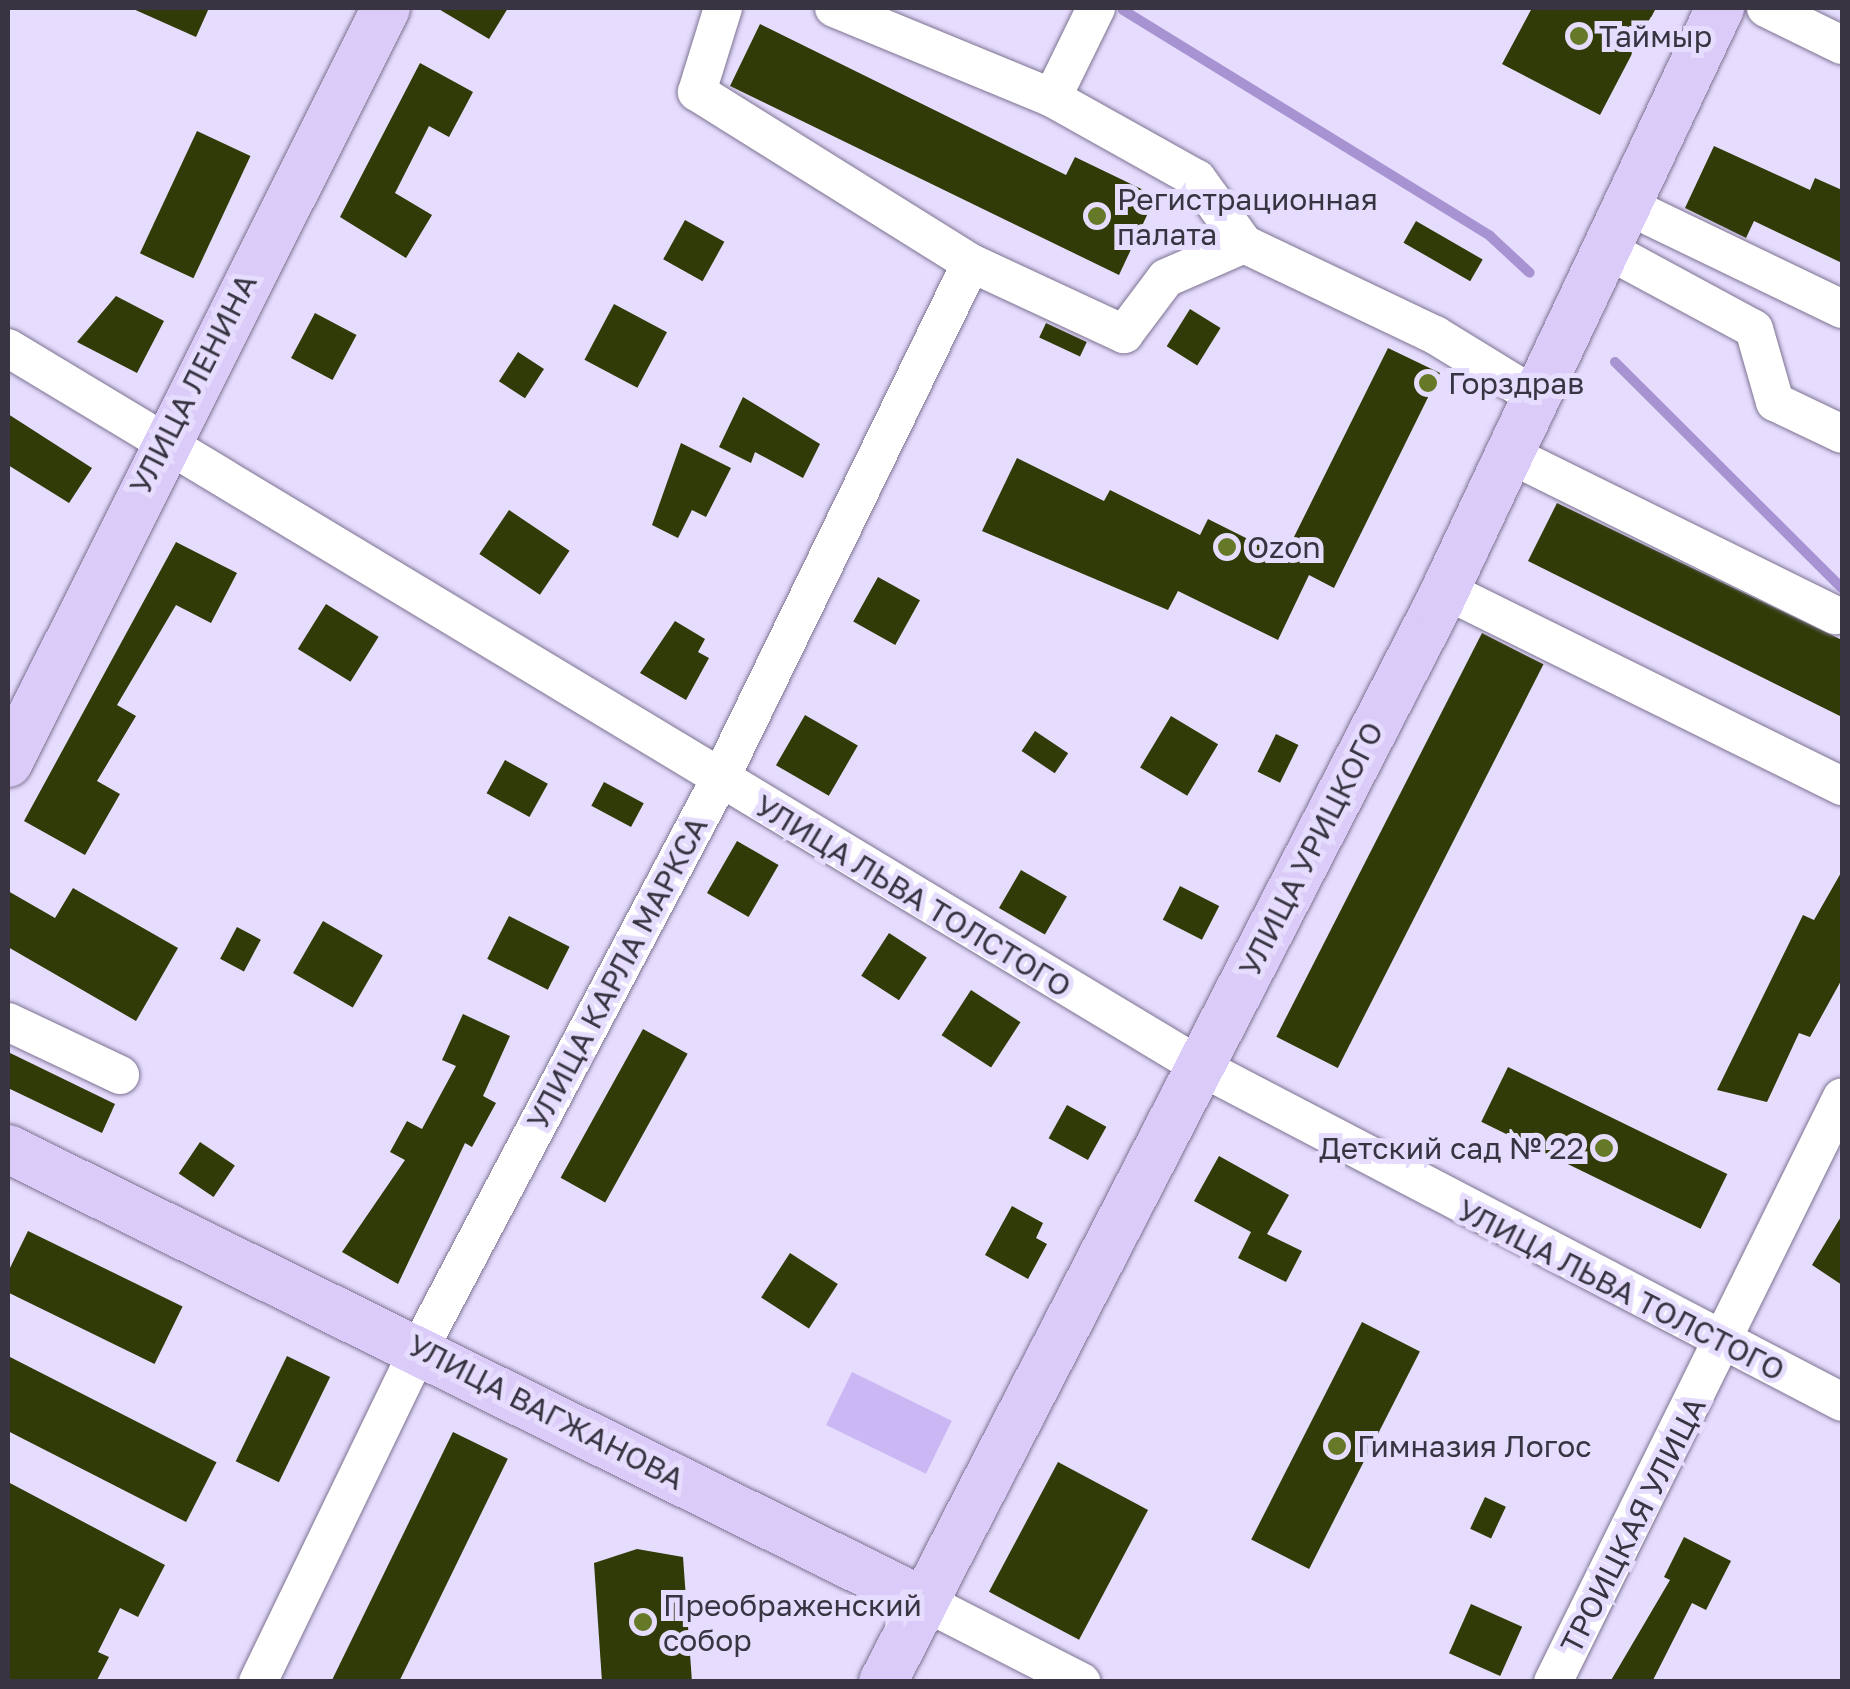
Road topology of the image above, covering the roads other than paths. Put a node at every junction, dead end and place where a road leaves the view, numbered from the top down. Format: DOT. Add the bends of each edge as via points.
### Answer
graph roads {
  1 [pos="386,8"];
  2 [pos="723,8"];
  3 [pos="834,8"];
  4 [pos="1096,8"];
  5 [pos="1720,8"];
  6 [pos="1766,8"];
  7 [pos="1842,45"];
  8 [pos="1052,98"];
  9 [pos="1626,205"];
  10 [pos="1244,244"];
  11 [pos="1606,248"];
  12 [pos="972,263"];
  13 [pos="1842,310"];
  14 [pos="8,348"];
  15 [pos="1536,397"];
  16 [pos="1842,434"];
  17 [pos="161,444"];
  18 [pos="1509,454"];
  19 [pos="1445,590"];
  20 [pos="1835,615"];
  21 [pos="8,763"];
  22 [pos="719,781"];
  23 [pos="1842,786"];
  24 [pos="8,1022"];
  25 [pos="1199,1066"];
  26 [pos="120,1074"];
  27 [pos="1842,1097"];
  28 [pos="8,1149"];
  29 [pos="419,1348"];
  30 [pos="1724,1348"];
  31 [pos="1842,1402"];
  32 [pos="923,1602"];
  33 [pos="258,1682"];
  34 [pos="883,1682"];
  35 [pos="1081,1682"];
  36 [pos="1553,1682"];
  1 -- 17 [label="main road, УЛИЦА ЛЕНИНА"];
  2 -- 12 [label="street" via="697,92"];
  3 -- 8 [label="street"];
  4 -- 8 [label="street"];
  5 -- 9 [label="main road, УЛИЦА УРИЦКОГО"];
  6 -- 7 [label="street"];
  8 -- 10 [label="street" via="1197,179"];
  9 -- 11 [label="main road, УЛИЦА УРИЦКОГО"];
  9 -- 13 [label="street"];
  10 -- 12 [label="street" via="1166,278 1124,334"];
  10 -- 15 [label="street" via="1434,334"];
  11 -- 15 [label="main road, УЛИЦА УРИЦКОГО"];
  11 -- 16 [label="street" via="1754,329 1775,402"];
  12 -- 22 [label="street, УЛИЦА КАРЛА МАРКСА"];
  14 -- 17 [label="street, УЛИЦА ЛЬВА ТОЛСТОГО"];
  15 -- 18 [label="main road, УЛИЦА УРИЦКОГО"];
  17 -- 21 [label="main road, УЛИЦА ЛЕНИНА"];
  17 -- 22 [label="street, УЛИЦА ЛЬВА ТОЛСТОГО"];
  18 -- 19 [label="main road, УЛИЦА УРИЦКОГО"];
  18 -- 20 [label="street"];
  19 -- 23 [label="street"];
  19 -- 25 [label="main road, УЛИЦА УРИЦКОГО"];
  22 -- 25 [label="street, УЛИЦА ЛЬВА ТОЛСТОГО"];
  22 -- 29 [label="street, УЛИЦА КАРЛА МАРКСА"];
  24 -- 26 [label="street"];
  25 -- 30 [label="street, УЛИЦА ЛЬВА ТОЛСТОГО"];
  25 -- 32 [label="main road, УЛИЦА УРИЦКОГО"];
  27 -- 30 [label="street, ТРОИЦКАЯ УЛИЦА"];
  28 -- 29 [label="main road, УЛИЦА ВАГЖАНОВА"];
  29 -- 32 [label="main road, УЛИЦА ВАГЖАНОВА"];
  29 -- 33 [label="street, УЛИЦА КАРЛА МАРКСА"];
  30 -- 31 [label="street, УЛИЦА ЛЬВА ТОЛСТОГО"];
  30 -- 36 [label="street, ТРОИЦКАЯ УЛИЦА"];
  32 -- 34 [label="main road, УЛИЦА УРИЦКОГО"];
  32 -- 35 [label="street, УЛИЦА ВАГЖАНОВА"];
}
